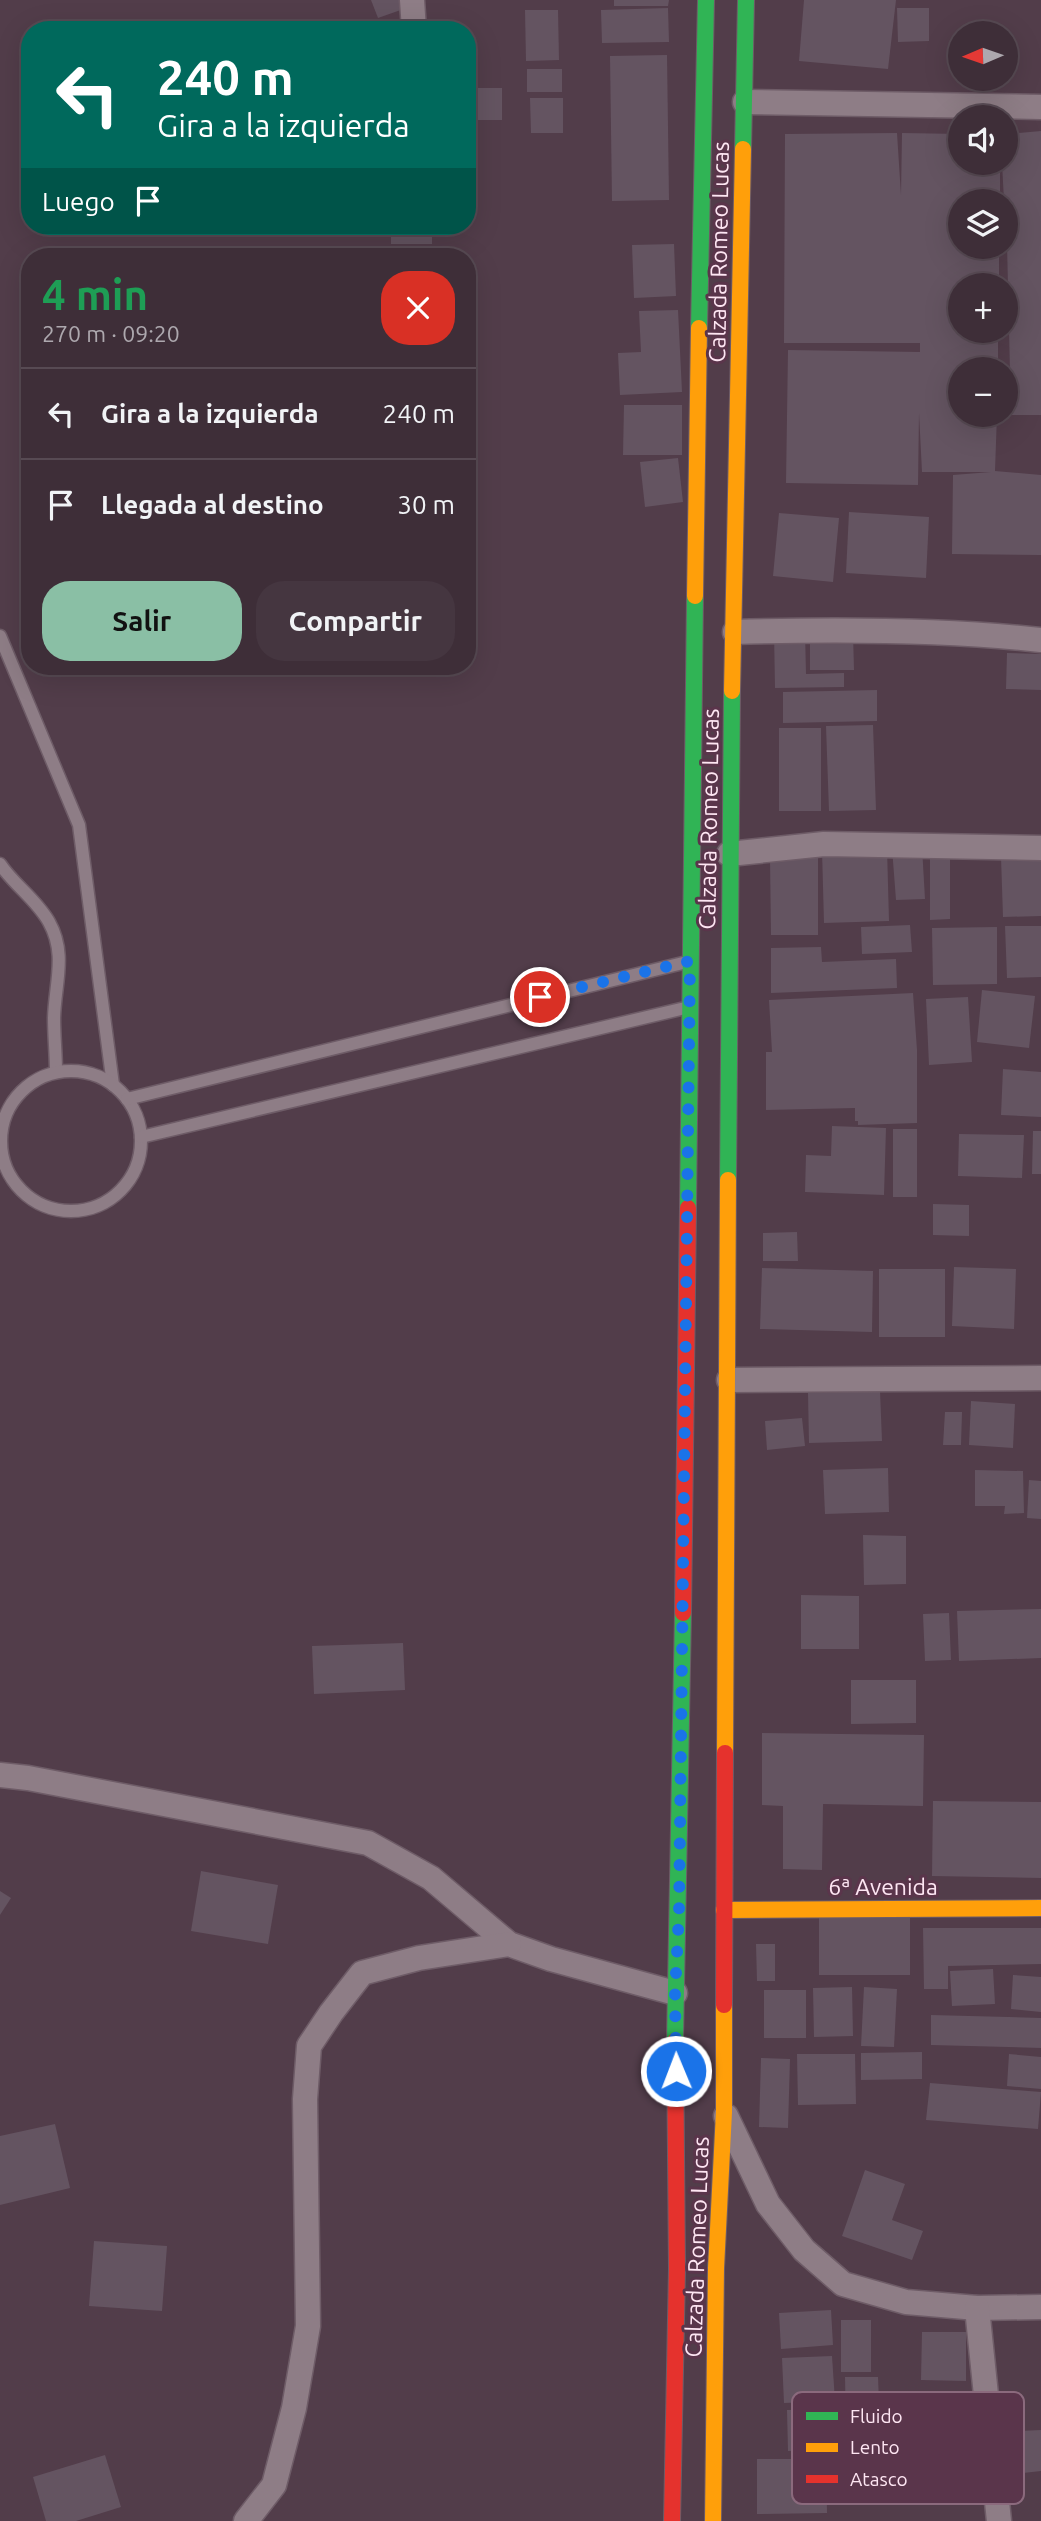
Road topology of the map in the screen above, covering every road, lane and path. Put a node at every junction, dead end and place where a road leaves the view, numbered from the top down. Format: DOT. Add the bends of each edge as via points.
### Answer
graph roads {
  1 [pos="412,0"];
  2 [pos="706,0"];
  3 [pos="746,0"];
  4 [pos="413,21"];
  5 [pos="745,102"];
  6 [pos="1041,107"];
  7 [pos="735,632"];
  8 [pos="0,636"];
  9 [pos="1041,640"];
  10 [pos="1041,848"];
  11 [pos="729,854"];
  12 [pos="0,864"];
  13 [pos="690,961"];
  14 [pos="689,1007"];
  15 [pos="56,1072"];
  16 [pos="113,1085"];
  17 [pos="127,1100"];
  18 [pos="141,1137"];
  19 [pos="0,1146"];
  20 [pos="1041,1378"];
  21 [pos="729,1380"];
  22 [pos="0,1775"];
  23 [pos="1041,1908"];
  24 [pos="724,1910"];
  25 [pos="509,1944"];
  26 [pos="675,1993"];
  27 [pos="724,2112"];
  28 [pos="1041,2307"];
  29 [pos="977,2308"];
  30 [pos="986,2392"];
  31 [pos="246,2521"];
  32 [pos="672,2521"];
  33 [pos="713,2521"];
  1 -- 4 [label="street"];
  2 -- 13 [label="street, Calzada Romeo Lucas"];
  3 -- 5 [label="street, Calzada Romeo Lucas"];
  5 -- 6 [label="street"];
  5 -- 7 [label="street, Calzada Romeo Lucas"];
  7 -- 9 [label="street" via="820,629"];
  7 -- 11 [label="street, Calzada Romeo Lucas"];
  8 -- 16 [label="lane" via="79,825"];
  10 -- 11 [label="street" via="824,844"];
  11 -- 21 [label="street, Calzada Romeo Lucas"];
  12 -- 15 [label="lane" via="50,924 61,958 54,1016"];
  13 -- 14 [label="street, Calzada Romeo Lucas"];
  13 -- 17 [label="lane"];
  14 -- 18 [label="lane"];
  14 -- 26 [label="street, Calzada Romeo Lucas"];
  15 -- 16 [label="lane" via="96,1075"];
  15 -- 19 [label="lane" via="38,1079 9,1107"];
  16 -- 17 [label="lane"];
  17 -- 18 [label="lane"];
  18 -- 19 [label="lane" via="139,1157 120,1192 104,1203 75,1211 46,1208 28,1198 14,1183"];
  20 -- 21 [label="street"];
  21 -- 24 [label="street, Calzada Romeo Lucas"];
  22 -- 25 [label="street" via="368,1843 431,1878"];
  23 -- 24 [label="street, 6ª Avenida"];
  24 -- 27 [label="street, Calzada Romeo Lucas"];
  25 -- 26 [label="street"];
  25 -- 31 [label="street" via="419,1958 362,1973 309,2046 305,2099 308,2326 274,2485"];
  26 -- 32 [label="street, Calzada Romeo Lucas" via="677,2269"];
  27 -- 29 [label="street" via="768,2204 804,2250 843,2284 906,2302"];
  27 -- 33 [label="street, Calzada Romeo Lucas" via="716,2268"];
  28 -- 29 [label="street"];
  29 -- 30 [label="street"];
}
